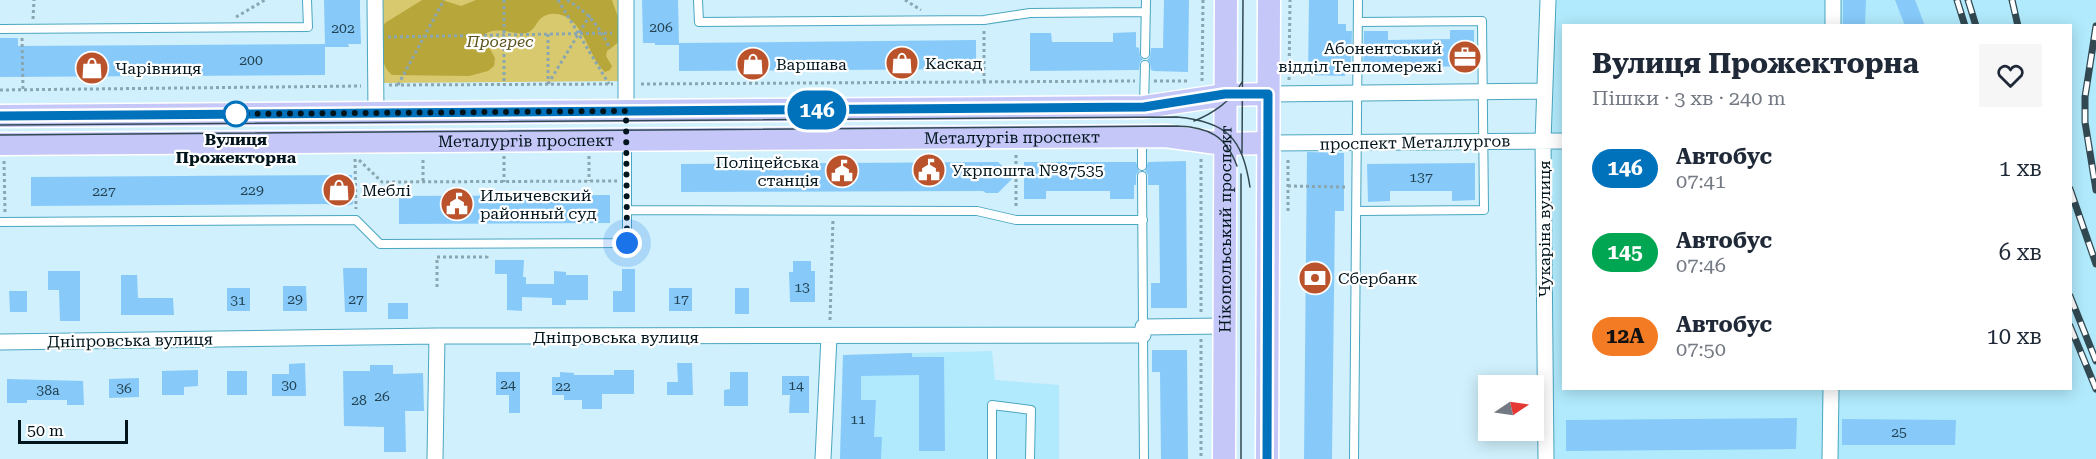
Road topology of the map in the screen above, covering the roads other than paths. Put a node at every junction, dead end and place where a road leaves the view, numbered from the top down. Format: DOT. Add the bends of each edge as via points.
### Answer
graph roads {
  1 [pos="307,0"];
  2 [pos="375,0"];
  3 [pos="626,0"];
  4 [pos="698,0"];
  5 [pos="1146,0"];
  6 [pos="1226,0"];
  7 [pos="1269,0"];
  8 [pos="1358,0"];
  9 [pos="1548,0"];
  10 [pos="1833,0"];
  11 [pos="1146,12"];
  12 [pos="1358,22"];
  13 [pos="1833,24"];
  14 [pos="0,29"];
  15 [pos="1145,54"];
  16 [pos="1145,64"];
  17 [pos="1544,91"];
  18 [pos="1483,92"];
  19 [pos="1358,93"];
  20 [pos="1225,94"];
  21 [pos="1268,94"];
  22 [pos="1144,107"];
  23 [pos="626,111"];
  24 [pos="376,113"];
  25 [pos="0,116"];
  26 [pos="1142,136"];
  27 [pos="627,140"];
  28 [pos="1484,141"];
  29 [pos="1543,141"];
  30 [pos="1562,141"];
  31 [pos="376,142"];
  32 [pos="1357,142"];
  33 [pos="1267,143"];
  34 [pos="1224,144"];
  35 [pos="2,152"];
  36 [pos="1142,166"];
  37 [pos="1142,176"];
  38 [pos="627,210"];
  39 [pos="1357,211"];
  40 [pos="1143,220"];
  41 [pos="2,222"];
  42 [pos="1224,326"];
  43 [pos="1143,331"];
  44 [pos="437,336"];
  45 [pos="829,337"];
  46 [pos="0,342"];
  47 [pos="1831,390"];
  48 [pos="435,459"];
  49 [pos="823,459"];
  50 [pos="992,459"];
  51 [pos="1030,459"];
  52 [pos="1144,459"];
  53 [pos="1224,459"];
  54 [pos="1267,459"];
  55 [pos="1354,459"];
  56 [pos="1546,459"];
  57 [pos="1830,459"];
  1 -- 14 [label="lane" via="308,27"];
  2 -- 24 [label="street"];
  3 -- 23 [label="street"];
  4 -- 11 [label="lane" via="699,22 984,20 1030,13"];
  5 -- 11 [label="lane"];
  6 -- 20 [label="main road, Нікопольський проспект"];
  7 -- 21 [label="main road"];
  8 -- 12 [label="lane"];
  9 -- 17 [label="street, Чукаріна вулиця"];
  10 -- 13 [label="street"];
  11 -- 15 [label="lane"];
  12 -- 18 [label="lane" via="1482,21"];
  12 -- 19 [label="lane"];
  16 -- 22 [label="lane"];
  17 -- 18 [label="street"];
  17 -- 29 [label="street, Чукаріна вулиця"];
  18 -- 19 [label="street"];
  18 -- 28 [label="lane"];
  19 -- 21 [label="street"];
  19 -- 32 [label="lane"];
  20 -- 21 [label="main road, Металургів проспект"];
  20 -- 22 [label="main road, Металургів проспект"];
  20 -- 34 [label="main road, Нікопольський проспект"];
  21 -- 33 [label="main road"];
  22 -- 23 [label="main road, Металургів проспект"];
  23 -- 24 [label="main road, Металургів проспект"];
  23 -- 27 [label="main road"];
  24 -- 25 [label="main road, Металургів проспект"];
  24 -- 31 [label="main road"];
  26 -- 27 [label="main road, Металургів проспект"];
  26 -- 34 [label="main road, Металургів проспект"];
  26 -- 36 [label="lane"];
  27 -- 31 [label="main road, Металургів проспект"];
  27 -- 38 [label="lane"];
  28 -- 29 [label="street, проспект Металлургов"];
  28 -- 32 [label="street, проспект Металлургов"];
  28 -- 39 [label="lane" via="1484,210"];
  29 -- 30 [label="street, проспект Металлургов"];
  29 -- 56 [label="street, Чукаріна вулиця"];
  31 -- 35 [label="main road, Металургів проспект"];
  32 -- 33 [label="street, проспект Металлургов"];
  32 -- 39 [label="lane"];
  33 -- 34 [label="main road, Металургів проспект"];
  33 -- 54 [label="main road"];
  34 -- 42 [label="main road, Нікопольський проспект"];
  37 -- 40 [label="lane"];
  38 -- 40 [label="lane" via="976,211 1016,220"];
  38 -- 41 [label="lane" via="627,243 380,244 356,220"];
  39 -- 55 [label="lane"];
  40 -- 43 [label="lane"];
  42 -- 43 [label="street, Дніпровська вулиця"];
  42 -- 53 [label="main road, Нікопольський проспект"];
  43 -- 45 [label="street, Дніпровська вулиця"];
  43 -- 52 [label="lane"];
  44 -- 45 [label="street, Дніпровська вулиця"];
  44 -- 46 [label="street, Дніпровська вулиця"];
  44 -- 48 [label="street"];
  45 -- 49 [label="street"];
  47 -- 57 [label="street"];
  50 -- 51 [label="lane" via="992,405 1030,410"];
}
